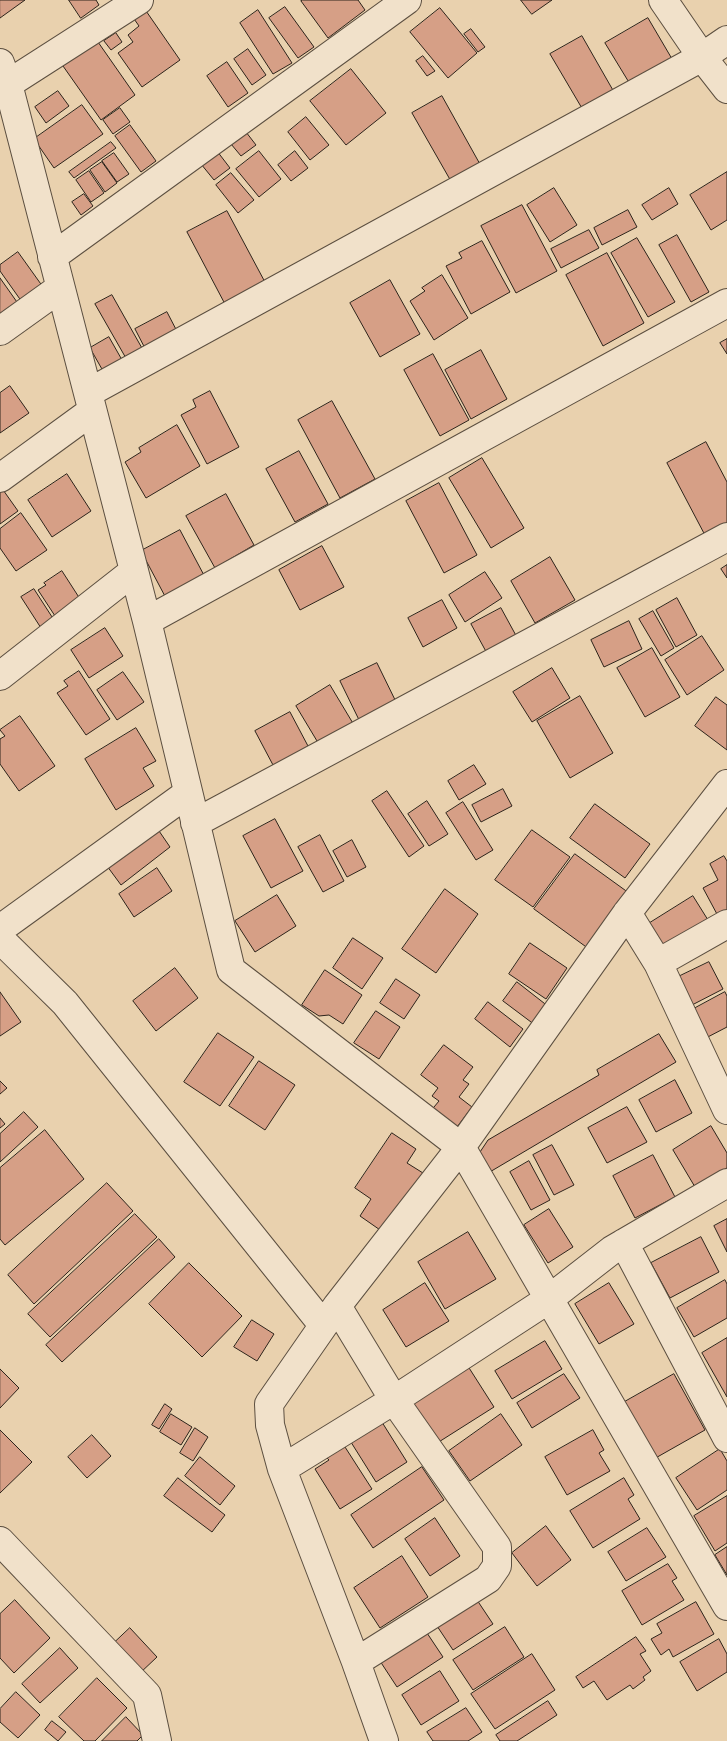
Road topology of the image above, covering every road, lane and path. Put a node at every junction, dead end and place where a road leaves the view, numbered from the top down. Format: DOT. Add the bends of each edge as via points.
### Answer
graph roads {
  1 [pos="139,0"];
  2 [pos="406,0"];
  3 [pos="663,0"];
  4 [pos="727,40"];
  5 [pos="702,57"];
  6 [pos="3,78"];
  7 [pos="727,89"];
  8 [pos="52,257"];
  9 [pos="60,288"];
  10 [pos="727,302"];
  11 [pos="0,331"];
  12 [pos="90,402"];
  13 [pos="0,478"];
  14 [pos="727,537"];
  15 [pos="134,570"];
  16 [pos="147,621"];
  17 [pos="0,676"];
  18 [pos="727,784"];
  19 [pos="188,793"];
  20 [pos="195,823"];
  21 [pos="627,913"];
  22 [pos="727,924"];
  23 [pos="0,929"];
  24 [pos="0,939"];
  25 [pos="658,963"];
  26 [pos="727,1110"];
  27 [pos="460,1147"];
  28 [pos="727,1183"];
  29 [pos="624,1243"];
  30 [pos="549,1298"];
  31 [pos="330,1316"];
  32 [pos="394,1400"];
  33 [pos="727,1438"];
  34 [pos="282,1469"];
  35 [pos="0,1541"];
  36 [pos="727,1606"];
  37 [pos="356,1662"];
  38 [pos="157,1741"];
  39 [pos="384,1741"];
  1 -- 6 [label="street"];
  2 -- 8 [label="street"];
  3 -- 5 [label="street"];
  4 -- 5 [label="street"];
  5 -- 7 [label="street"];
  5 -- 12 [label="street"];
  6 -- 8 [label="street"];
  8 -- 9 [label="street"];
  9 -- 11 [label="street"];
  9 -- 12 [label="street"];
  10 -- 16 [label="street"];
  12 -- 13 [label="street"];
  12 -- 15 [label="street"];
  14 -- 20 [label="street"];
  15 -- 16 [label="street"];
  15 -- 17 [label="street"];
  16 -- 19 [label="street"];
  18 -- 21 [label="street"];
  19 -- 20 [label="street"];
  19 -- 23 [label="street"];
  20 -- 27 [label="street" via="231,970"];
  21 -- 25 [label="street"];
  21 -- 27 [label="street"];
  22 -- 25 [label="street"];
  24 -- 31 [label="street" via="65,1003"];
  25 -- 26 [label="street"];
  27 -- 30 [label="street"];
  27 -- 31 [label="street"];
  28 -- 29 [label="street"];
  29 -- 30 [label="street"];
  29 -- 33 [label="street"];
  30 -- 32 [label="street"];
  30 -- 36 [label="street"];
  31 -- 32 [label="street"];
  31 -- 34 [label="street" via="269,1404 270,1426"];
  32 -- 34 [label="street"];
  32 -- 37 [label="street" via="497,1547 497,1566 488,1579"];
  34 -- 37 [label="street"];
  35 -- 38 [label="street" via="147,1695"];
  37 -- 39 [label="street"];
}
